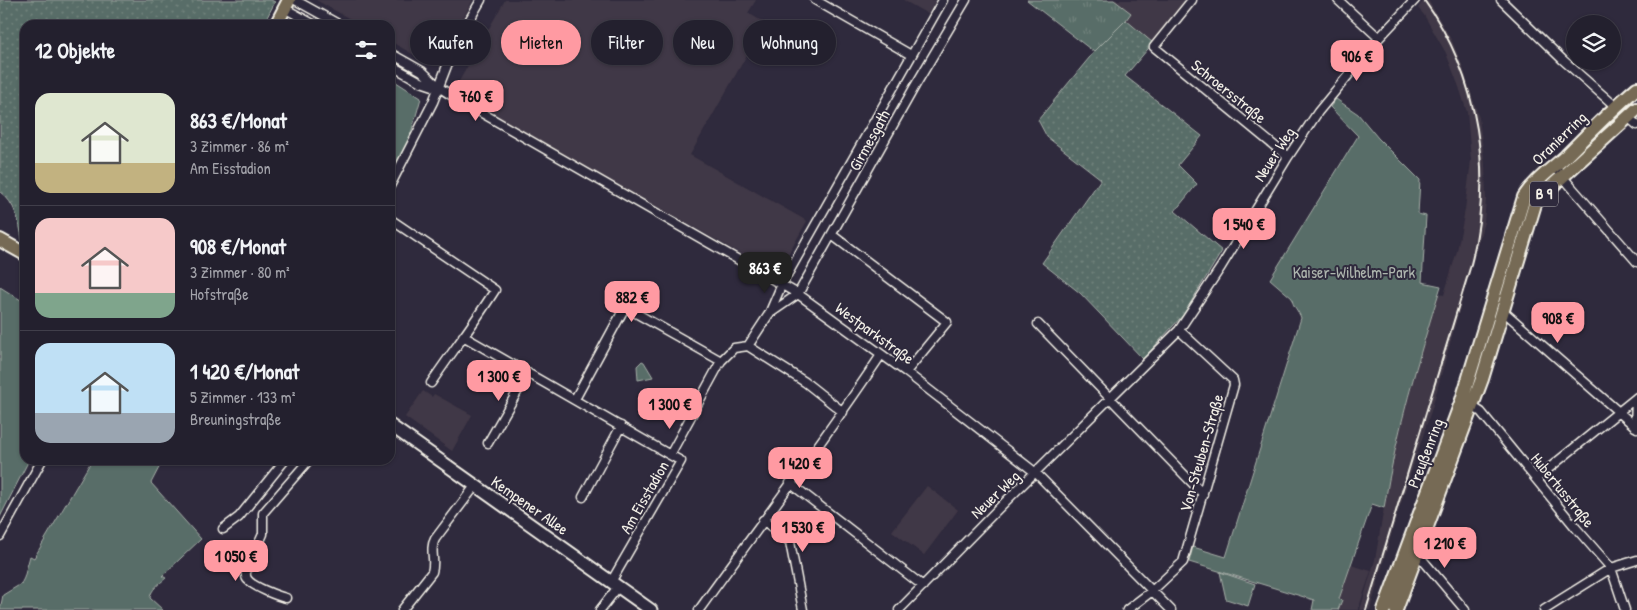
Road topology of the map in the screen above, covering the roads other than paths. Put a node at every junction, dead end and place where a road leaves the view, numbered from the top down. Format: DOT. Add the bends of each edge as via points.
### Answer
graph roads {
  1 [pos="295,0"];
  2 [pos="481,0"];
  3 [pos="815,0"];
  4 [pos="943,0"];
  5 [pos="966,0"];
  6 [pos="1192,0"];
  7 [pos="1338,0"];
  8 [pos="1415,0"];
  9 [pos="1501,0"];
  10 [pos="287,4"];
  11 [pos="279,20"];
  12 [pos="308,20"];
  13 [pos="331,20"];
  14 [pos="1379,38"];
  15 [pos="911,55"];
  16 [pos="395,56"];
  17 [pos="395,68"];
  18 [pos="440,88"];
  19 [pos="1637,88"];
  20 [pos="1615,106"];
  21 [pos="1634,117"];
  22 [pos="1288,157"];
  23 [pos="1554,167"];
  24 [pos="395,177"];
  25 [pos="1563,177"];
  26 [pos="395,222"];
  27 [pos="832,235"];
  28 [pos="0,240"];
  29 [pos="20,251"];
  30 [pos="1637,262"];
  31 [pos="782,284"];
  32 [pos="798,294"];
  33 [pos="1496,308"];
  34 [pos="769,314"];
  35 [pos="1038,324"];
  36 [pos="1179,330"];
  37 [pos="463,336"];
  38 [pos="748,346"];
  39 [pos="881,355"];
  40 [pos="720,361"];
  41 [pos="906,372"];
  42 [pos="528,373"];
  43 [pos="431,384"];
  44 [pos="1637,397"];
  45 [pos="575,399"];
  46 [pos="1111,399"];
  47 [pos="1467,403"];
  48 [pos="843,412"];
  49 [pos="1618,412"];
  50 [pos="621,426"];
  51 [pos="1636,428"];
  52 [pos="395,429"];
  53 [pos="488,442"];
  54 [pos="670,455"];
  55 [pos="39,465"];
  56 [pos="281,465"];
  57 [pos="305,465"];
  58 [pos="1036,473"];
  59 [pos="1536,478"];
  60 [pos="790,483"];
  61 [pos="475,486"];
  62 [pos="1203,494"];
  63 [pos="583,496"];
  64 [pos="763,520"];
  65 [pos="223,529"];
  66 [pos="0,536"];
  67 [pos="1412,549"];
  68 [pos="1637,560"];
  69 [pos="1611,568"];
  70 [pos="615,584"];
  71 [pos="923,586"];
  72 [pos="1152,591"];
  73 [pos="286,598"];
  74 [pos="908,607"];
  75 [pos="402,610"];
  76 [pos="600,610"];
  77 [pos="651,610"];
  78 [pos="699,610"];
  79 [pos="803,610"];
  80 [pos="899,610"];
  81 [pos="1127,610"];
  82 [pos="1171,610"];
  83 [pos="1384,610"];
  84 [pos="1396,610"];
  85 [pos="1465,610"];
  86 [pos="1544,610"];
  87 [pos="1625,610"];
  1 -- 13 [label="street"];
  2 -- 18 [label="street" via="455,45"];
  3 -- 15 [label="street"];
  4 -- 15 [label="street, Girmesgath"];
  5 -- 27 [label="street, Girmesgath"];
  6 -- 22 [label="street, Schroersstraße" via="1154,47"];
  7 -- 14 [label="street"];
  8 -- 14 [label="street, Neuer Weg"];
  9 -- 20 [label="street"];
  10 -- 11 [label="main road"];
  10 -- 12 [label="street"];
  14 -- 22 [label="street, Neuer Weg" via="1330,97"];
  15 -- 31 [label="street, Girmesgath"];
  16 -- 18 [label="street, Westparkstraße" via="422,71"];
  17 -- 18 [label="street, Westparkstraße"];
  18 -- 24 [label="street"];
  18 -- 31 [label="street, Westparkstraße"];
  19 -- 20 [label="main road, Oranierring / B 9"];
  20 -- 23 [label="main road, Oranierring / B 9"];
  21 -- 25 [label="main road, Oranierring / B 9"];
  22 -- 36 [label="street, Neuer Weg"];
  23 -- 25 [label="street"];
  23 -- 33 [label="main road, Oranierring / B 9" via="1527,192 1521,203"];
  25 -- 30 [label="street"];
  25 -- 33 [label="main road, Oranierring / B 9" via="1535,204"];
  26 -- 37 [label="street" via="495,290"];
  27 -- 32 [label="street, Girmesgath"];
  27 -- 41 [label="street" via="948,322"];
  28 -- 29 [label="main road"];
  31 -- 32 [label="street, Westparkstraße"];
  31 -- 34 [label="street"];
  32 -- 34 [label="street"];
  32 -- 39 [label="street, Westparkstraße"];
  33 -- 47 [label="main road, Preußenring / B 9"];
  33 -- 49 [label="street"];
  34 -- 38 [label="street"];
  35 -- 46 [label="street"];
  36 -- 46 [label="street, Neuer Weg"];
  36 -- 62 [label="street, Von-Steuben-Straße" via="1233,380 1234,385"];
  37 -- 42 [label="street"];
  37 -- 43 [label="street"];
  38 -- 40 [label="street, Am Eisstadion" via="734,348"];
  38 -- 48 [label="street" via="805,382"];
  39 -- 41 [label="street, Westparkstraße"];
  39 -- 48 [label="street"];
  40 -- 45 [label="street" via="625,307"];
  40 -- 54 [label="street, Am Eisstadion"];
  41 -- 58 [label="street, Westparkstraße"];
  42 -- 45 [label="street"];
  42 -- 53 [label="street"];
  44 -- 49 [label="street"];
  44 -- 51 [label="street"];
  45 -- 50 [label="street"];
  46 -- 58 [label="street, Neuer Weg"];
  46 -- 62 [label="street"];
  47 -- 59 [label="street, Hubertusstraße" via="1481,412"];
  47 -- 67 [label="main road, Preußenring / B 9"];
  48 -- 60 [label="street"];
  49 -- 51 [label="street"];
  49 -- 59 [label="street"];
  50 -- 54 [label="street"];
  50 -- 63 [label="street"];
  52 -- 61 [label="street, Kempener Allee"];
  54 -- 70 [label="street, Am Eisstadion" via="681,461"];
  55 -- 66 [label="street"];
  56 -- 65 [label="street" via="239,517"];
  57 -- 73 [label="street" via="263,513 263,534 246,572 249,582 275,596"];
  58 -- 71 [label="street, Neuer Weg"];
  58 -- 72 [label="street, Westparkstraße"];
  59 -- 69 [label="street, Hubertusstraße"];
  60 -- 64 [label="street"];
  60 -- 71 [label="street"];
  61 -- 70 [label="street, Kempener Allee"];
  61 -- 75 [label="street" via="435,539 432,572"];
  62 -- 72 [label="street, Von-Steuben-Straße" via="1183,562"];
  64 -- 78 [label="street"];
  64 -- 79 [label="street" via="790,542"];
  67 -- 83 [label="main road, Preußenring / B 9"];
  67 -- 84 [label="main road, Preußenring / B 9"];
  67 -- 85 [label="street"];
  68 -- 69 [label="street"];
  69 -- 86 [label="street"];
  69 -- 87 [label="street, Hubertusstraße"];
  70 -- 76 [label="street"];
  70 -- 77 [label="street, Kempener Allee"];
  71 -- 74 [label="street, Neuer Weg"];
  72 -- 81 [label="street"];
  72 -- 82 [label="street, Westparkstraße"];
  74 -- 80 [label="street, Neuer Weg"];
}
